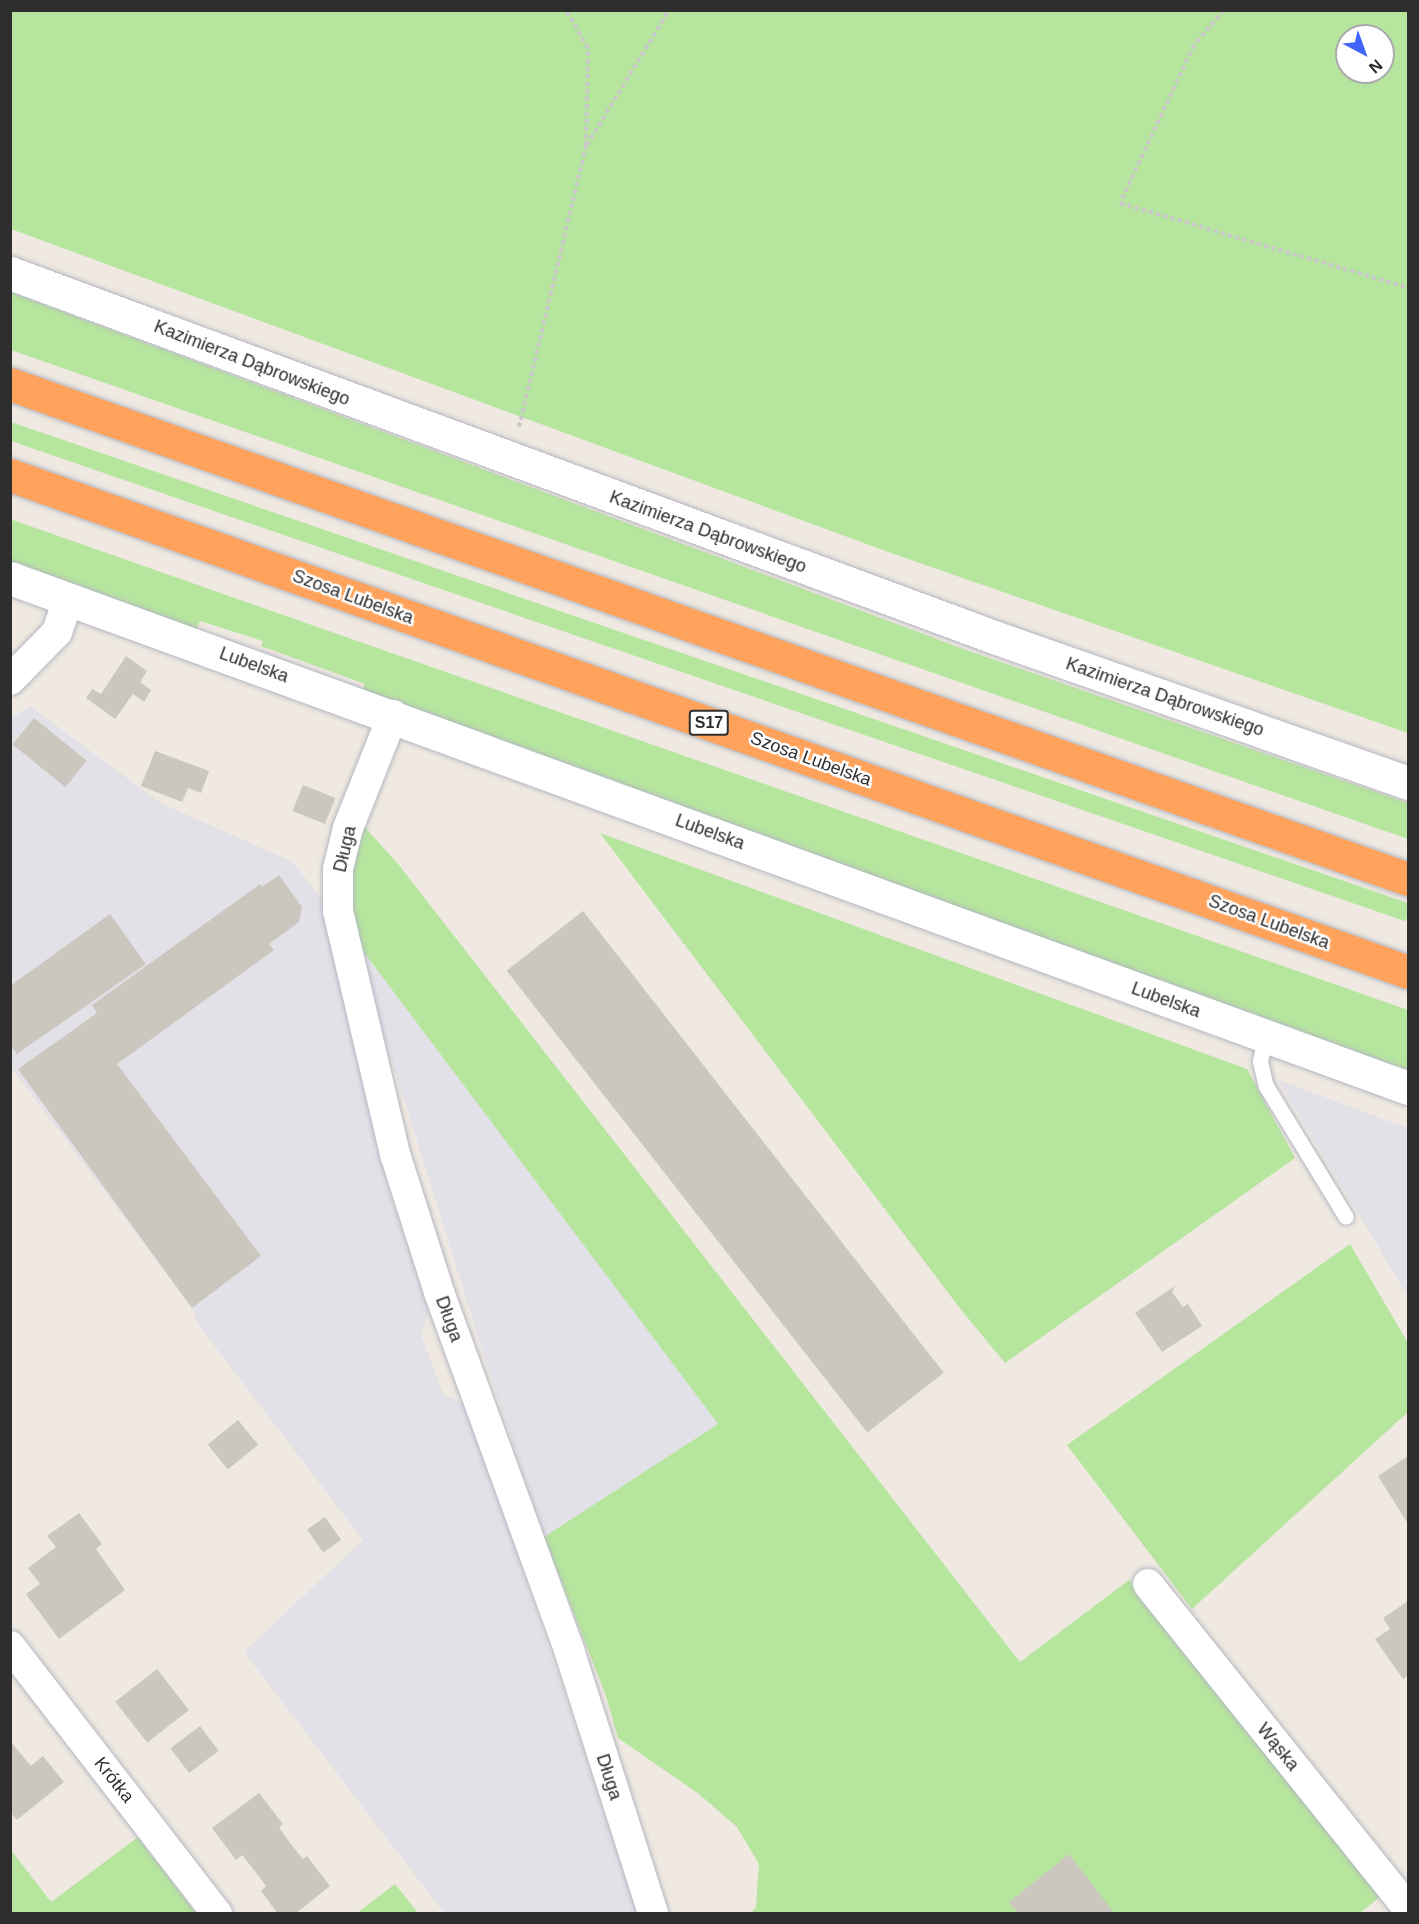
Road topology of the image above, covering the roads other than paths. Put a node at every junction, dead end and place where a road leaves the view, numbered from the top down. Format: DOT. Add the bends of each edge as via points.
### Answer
graph roads {
  1 [pos="10,273"];
  2 [pos="10,384"];
  3 [pos="10,475"];
  4 [pos="10,578"];
  5 [pos="68,600"];
  6 [pos="10,680"];
  7 [pos="393,715"];
  8 [pos="1408,783"];
  9 [pos="1408,879"];
  10 [pos="1408,972"];
  11 [pos="1265,1037"];
  12 [pos="1408,1088"];
  13 [pos="1346,1217"];
  14 [pos="1148,1584"];
  15 [pos="10,1646"];
  16 [pos="1408,1910"];
  17 [pos="217,1914"];
  18 [pos="653,1914"];
  1 -- 8 [label="street, Kazimierza Dąbrowskiego" via="508,459"];
  2 -- 9 [label="highway"];
  3 -- 10 [label="highway, Szosa Lubelska / S17"];
  4 -- 5 [label="street, Lubelska"];
  5 -- 6 [label="street" via="57,632"];
  5 -- 7 [label="street, Lubelska"];
  7 -- 11 [label="street, Lubelska"];
  7 -- 18 [label="street, Długa" via="348,828 338,869 338,911 402,1176 440,1295 568,1650"];
  11 -- 12 [label="street, Lubelska"];
  11 -- 13 [label="lane" via="1260,1061 1266,1086"];
  14 -- 16 [label="street, Wąska"];
  15 -- 17 [label="street, Krótka"];
}
